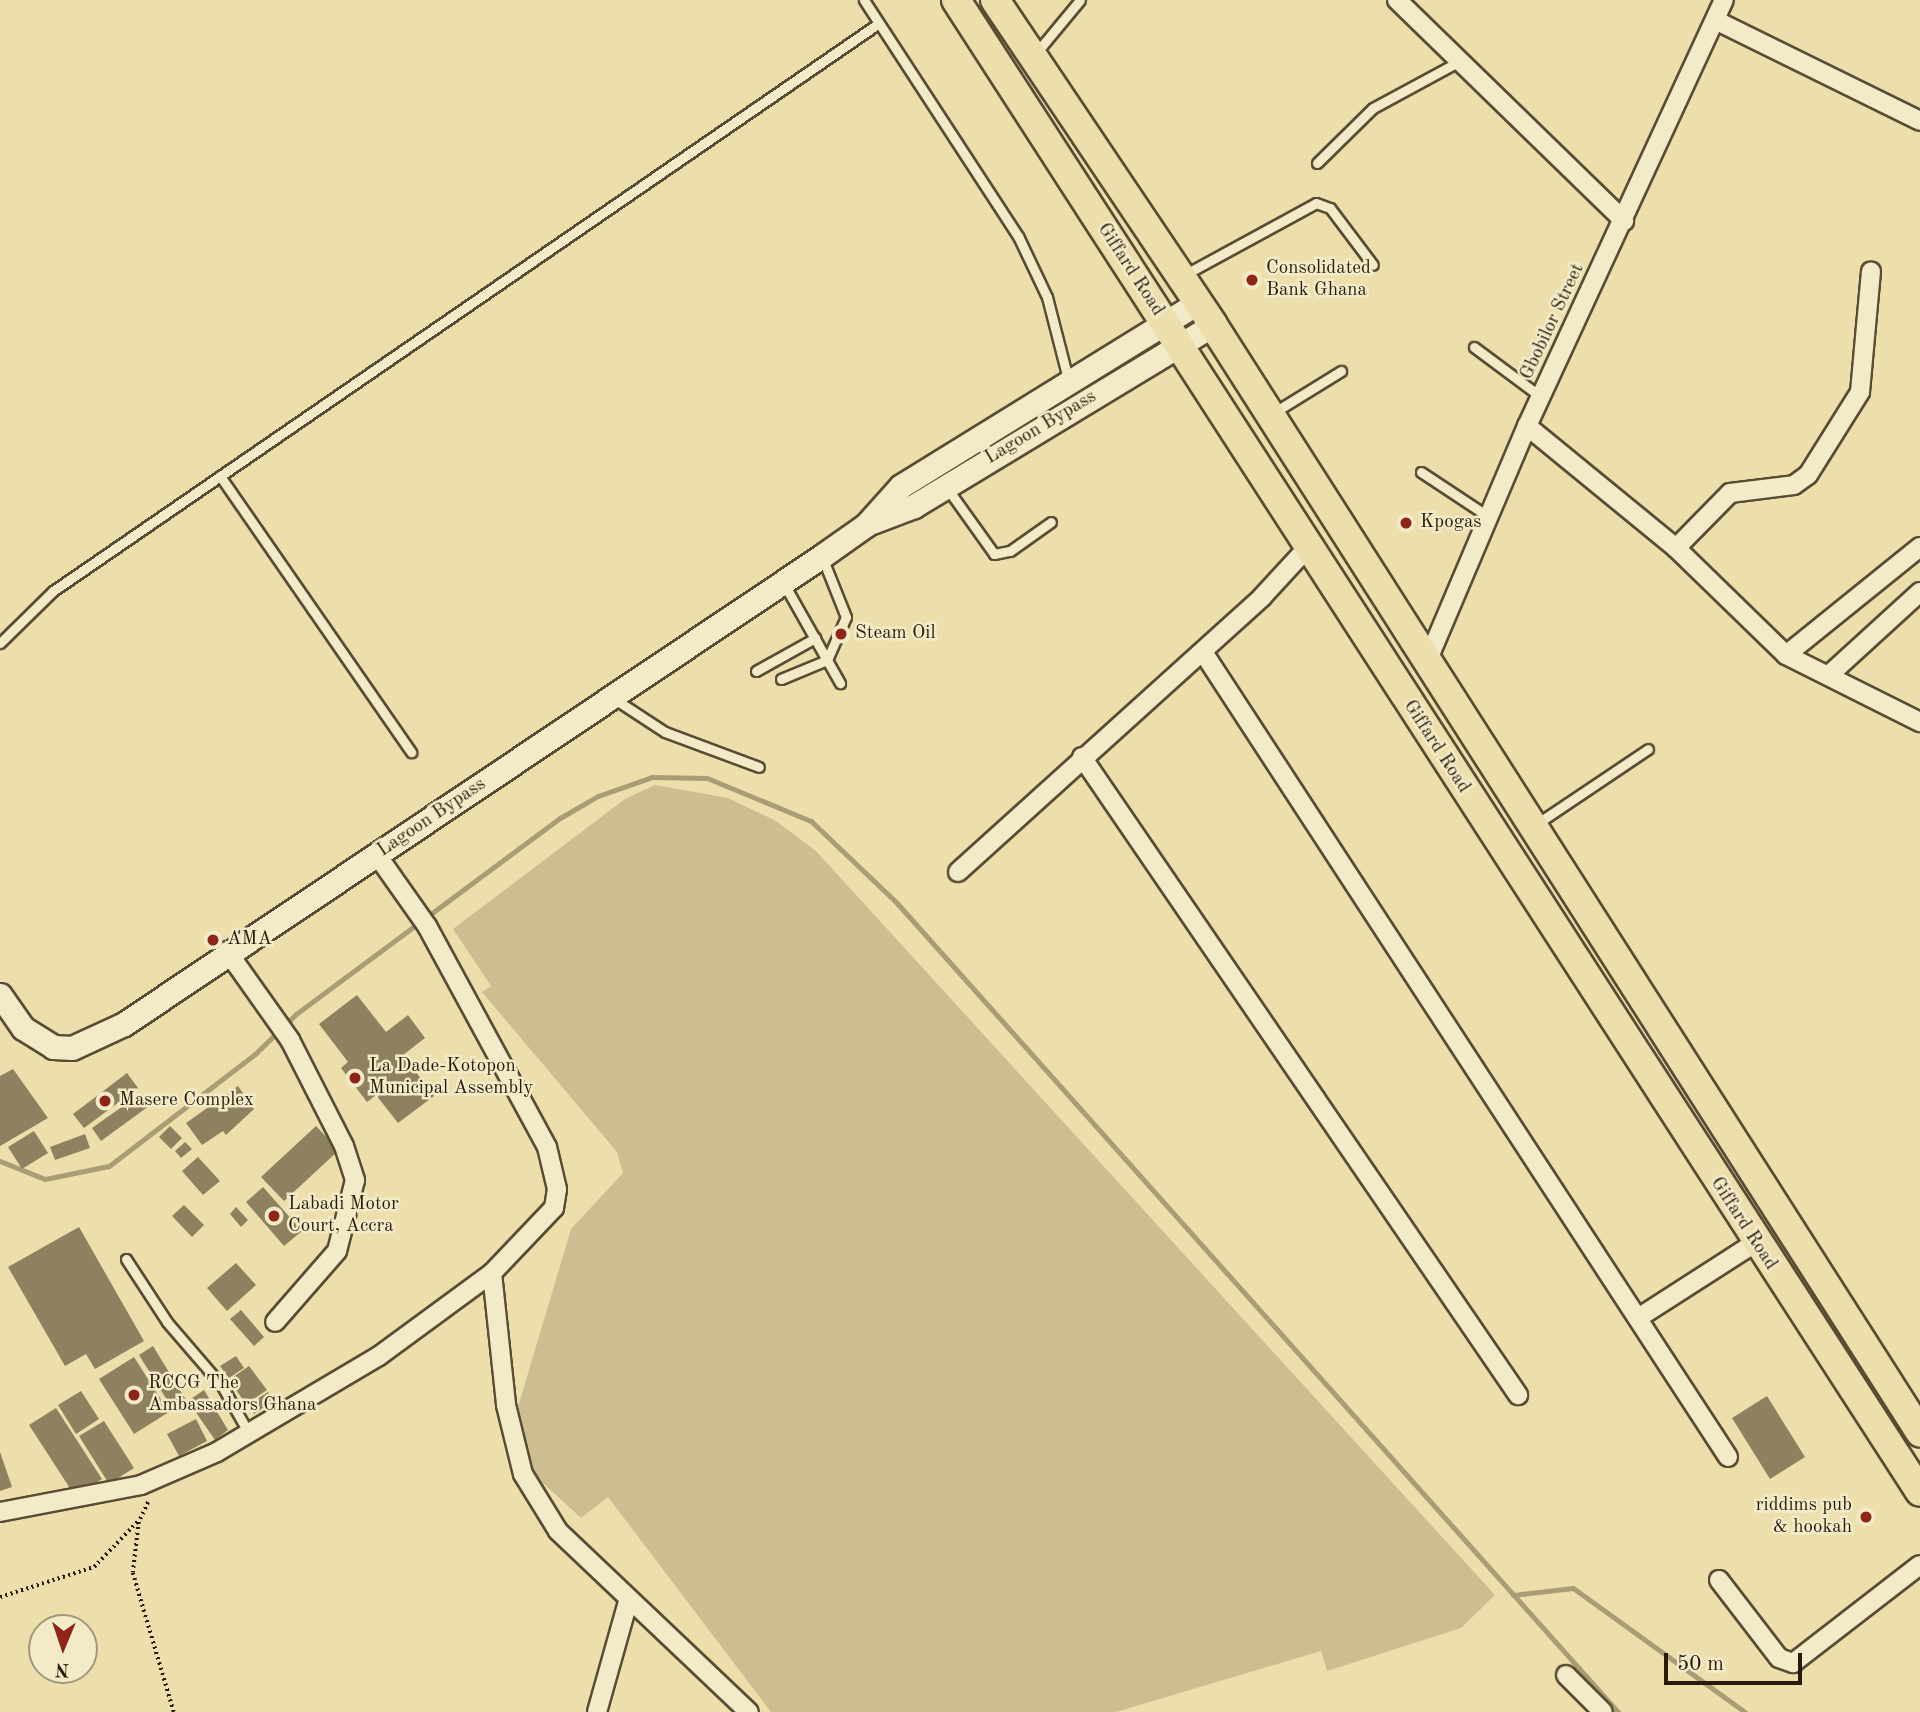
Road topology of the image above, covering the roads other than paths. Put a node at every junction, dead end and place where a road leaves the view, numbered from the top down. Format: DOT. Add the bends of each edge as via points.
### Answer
graph roads {
  1 [pos="864,0"];
  2 [pos="956,0"];
  3 [pos="995,0"];
  4 [pos="1080,0"];
  5 [pos="1397,0"];
  6 [pos="1724,0"];
  7 [pos="1717,21"];
  8 [pos="879,23"];
  9 [pos="1033,57"];
  10 [pos="1462,60"];
  11 [pos="1920,121"];
  12 [pos="1317,163"];
  13 [pos="1625,221"];
  14 [pos="1373,265"];
  15 [pos="1871,271"];
  16 [pos="1178,278"];
  17 [pos="1204,315"];
  18 [pos="1172,332"];
  19 [pos="1474,347"];
  20 [pos="1341,371"];
  21 [pos="1068,379"];
  22 [pos="1541,397"];
  23 [pos="1269,416"];
  24 [pos="1527,426"];
  25 [pos="1421,472"];
  26 [pos="220,476"];
  27 [pos="946,486"];
  28 [pos="1489,517"];
  29 [pos="1051,522"];
  30 [pos="866,525"];
  31 [pos="1920,547"];
  32 [pos="1307,548"];
  33 [pos="1676,548"];
  34 [pos="822,556"];
  35 [pos="783,582"];
  36 [pos="1920,592"];
  37 [pos="815,638"];
  38 [pos="0,643"];
  39 [pos="1203,652"];
  40 [pos="1786,655"];
  41 [pos="827,660"];
  42 [pos="1426,664"];
  43 [pos="756,671"];
  44 [pos="1829,675"];
  45 [pos="781,679"];
  46 [pos="840,683"];
  47 [pos="612,697"];
  48 [pos="1920,722"];
  49 [pos="1648,749"];
  50 [pos="411,752"];
  51 [pos="1082,757"];
  52 [pos="759,767"];
  53 [pos="1531,828"];
  54 [pos="377,855"];
  55 [pos="958,872"];
  56 [pos="227,951"];
  57 [pos="0,995"];
  58 [pos="1755,1243"];
  59 [pos="126,1259"];
  60 [pos="492,1273"];
  61 [pos="1638,1318"];
  62 [pos="275,1322"];
  63 [pos="1518,1395"];
  64 [pos="247,1430"];
  65 [pos="1920,1432"];
  66 [pos="1728,1457"];
  67 [pos="1920,1492"];
  68 [pos="0,1512"];
  69 [pos="1920,1565"];
  70 [pos="1719,1580"];
  71 [pos="628,1602"];
  72 [pos="1566,1675"];
  73 [pos="597,1712"];
  74 [pos="749,1712"];
  75 [pos="1603,1712"];
  1 -- 8 [label="lane"];
  2 -- 18 [label="main road, Giffard Road"];
  3 -- 9 [label="main road, Giffard Road"];
  4 -- 9 [label="lane"];
  5 -- 10 [label="street"];
  6 -- 7 [label="street, Gbobilor Street"];
  7 -- 11 [label="street"];
  7 -- 13 [label="street, Gbobilor Street"];
  8 -- 21 [label="lane" via="1018,236 1047,297"];
  8 -- 26 [label="lane"];
  9 -- 16 [label="main road, Giffard Road"];
  10 -- 12 [label="lane" via="1373,108"];
  10 -- 13 [label="street"];
  13 -- 22 [label="street, Gbobilor Street"];
  14 -- 16 [label="lane" via="1330,208 1316,204"];
  15 -- 33 [label="street" via="1860,392 1808,475 1794,485 1730,493"];
  16 -- 17 [label="main road, Giffard Road"];
  17 -- 18 [label="street, Lagoon Bypass"];
  17 -- 23 [label="main road, Giffard Road"];
  18 -- 21 [label="street, Lagoon Bypass"];
  18 -- 27 [label="street, Lagoon Bypass"];
  18 -- 32 [label="main road, Giffard Road"];
  19 -- 22 [label="lane"];
  20 -- 23 [label="lane"];
  21 -- 30 [label="street, Lagoon Bypass" via="901,486"];
  22 -- 24 [label="street, Gbobilor Street"];
  23 -- 42 [label="main road, Giffard Road"];
  24 -- 28 [label="street, Gbobilor Street"];
  24 -- 33 [label="street"];
  25 -- 28 [label="lane"];
  26 -- 38 [label="lane" via="53,591"];
  26 -- 50 [label="lane"];
  27 -- 29 [label="lane" via="995,554 1010,551"];
  27 -- 30 [label="street, Lagoon Bypass"];
  28 -- 42 [label="street, Gbobilor Street"];
  30 -- 34 [label="street, Lagoon Bypass"];
  31 -- 40 [label="street"];
  32 -- 39 [label="street"];
  32 -- 58 [label="main road, Giffard Road"];
  33 -- 40 [label="street"];
  34 -- 35 [label="street, Lagoon Bypass"];
  34 -- 41 [label="lane" via="846,617"];
  35 -- 37 [label="lane"];
  35 -- 47 [label="street, Lagoon Bypass"];
  36 -- 44 [label="street"];
  37 -- 41 [label="lane"];
  37 -- 43 [label="lane"];
  39 -- 51 [label="street"];
  39 -- 61 [label="street"];
  40 -- 44 [label="street"];
  41 -- 45 [label="lane"];
  41 -- 46 [label="lane"];
  42 -- 53 [label="main road, Giffard Road"];
  44 -- 48 [label="street"];
  47 -- 52 [label="lane" via="665,732"];
  47 -- 54 [label="street, Lagoon Bypass"];
  49 -- 53 [label="lane"];
  51 -- 55 [label="street"];
  51 -- 63 [label="street"];
  53 -- 65 [label="main road, Giffard Road"];
  54 -- 56 [label="street, Lagoon Bypass"];
  54 -- 60 [label="street" via="422,920 547,1147 557,1189 554,1208"];
  56 -- 57 [label="street, Lagoon Bypass" via="124,1024 72,1048 36,1039"];
  56 -- 62 [label="street" via="290,1040 344,1146 355,1180 337,1251"];
  58 -- 61 [label="street"];
  58 -- 67 [label="main road, Giffard Road"];
  59 -- 64 [label="lane" via="167,1322 222,1386"];
  60 -- 64 [label="street" via="379,1356"];
  60 -- 71 [label="street" via="506,1405 523,1474 558,1531"];
  61 -- 66 [label="street"];
  64 -- 68 [label="street" via="218,1452 159,1478 88,1498"];
  69 -- 70 [label="street" via="1793,1663 1779,1658"];
  71 -- 73 [label="street"];
  71 -- 74 [label="street" via="730,1689"];
  72 -- 75 [label="street"];
}
